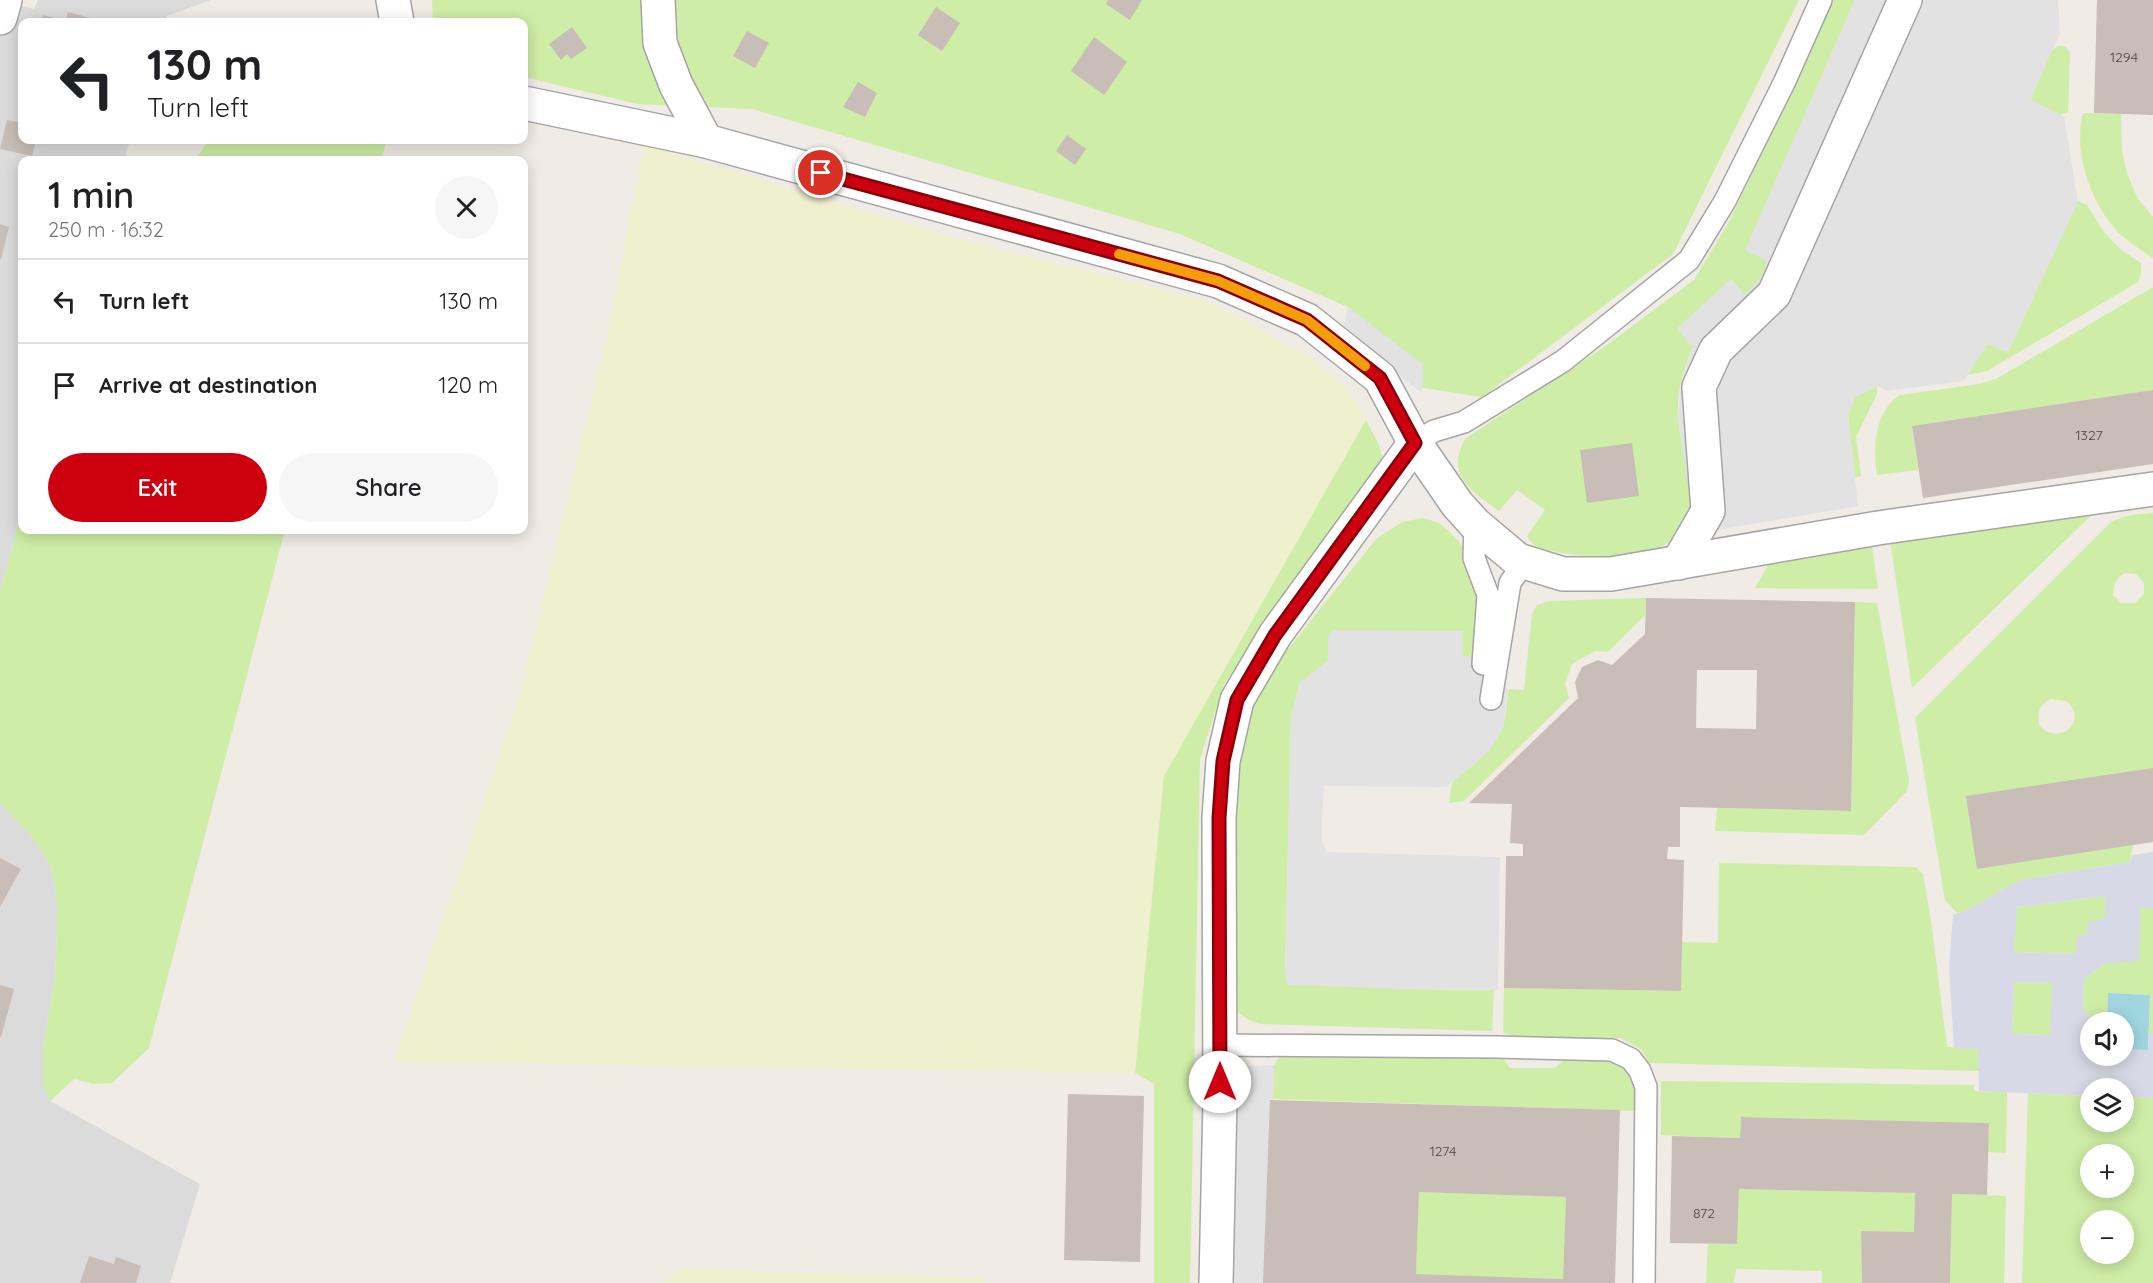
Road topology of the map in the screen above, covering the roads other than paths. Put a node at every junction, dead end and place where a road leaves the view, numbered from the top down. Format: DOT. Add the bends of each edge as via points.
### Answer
graph roads {
  1 [pos="6,0"];
  2 [pos="393,0"];
  3 [pos="658,0"];
  4 [pos="1821,0"];
  5 [pos="1905,0"];
  6 [pos="0,18"];
  7 [pos="396,18"];
  8 [pos="528,104"];
  9 [pos="706,141"];
  10 [pos="1415,443"];
  11 [pos="2153,489"];
  12 [pos="1475,524"];
  13 [pos="1678,562"];
  14 [pos="1529,563"];
  15 [pos="1483,664"];
  16 [pos="1491,699"];
  17 [pos="1219,1045"];
  18 [pos="1216,1283"];
  19 [pos="1644,1283"];
  1 -- 6 [label="street"];
  2 -- 7 [label="street"];
  3 -- 9 [label="street" via="660,43 676,85"];
  4 -- 10 [label="lane" via="1725,201 1689,260 1563,361 1464,422 1434,431"];
  5 -- 13 [label="street" via="1774,294 1716,350 1698,387 1708,511"];
  8 -- 9 [label="street"];
  9 -- 10 [label="street" via="1218,281 1307,320 1380,378"];
  10 -- 12 [label="street"];
  10 -- 17 [label="street" via="1275,635 1237,700 1223,761 1219,818"];
  11 -- 13 [label="street" via="1878,528"];
  12 -- 14 [label="street" via="1518,560"];
  12 -- 15 [label="lane" via="1474,558 1488,595"];
  13 -- 14 [label="street" via="1611,574 1563,574"];
  14 -- 16 [label="lane" via="1510,583"];
  17 -- 18 [label="street"];
  17 -- 19 [label="lane" via="1612,1050 1631,1059 1646,1087"];
}
